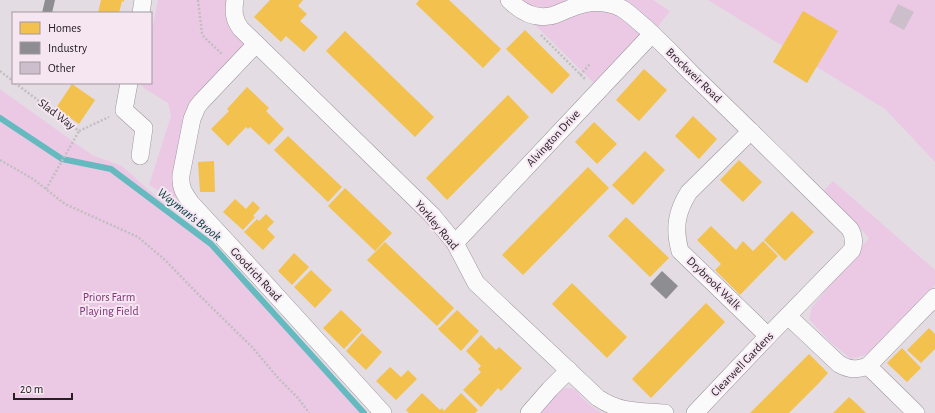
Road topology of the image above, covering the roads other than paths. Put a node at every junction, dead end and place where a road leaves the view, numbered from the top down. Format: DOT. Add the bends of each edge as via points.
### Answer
graph roads {
  1 [pos="143,0"];
  2 [pos="235,0"];
  3 [pos="509,0"];
  4 [pos="141,12"];
  5 [pos="652,34"];
  6 [pos="256,44"];
  7 [pos="129,84"];
  8 [pos="751,131"];
  9 [pos="140,156"];
  10 [pos="850,229"];
  11 [pos="455,243"];
  12 [pos="935,297"];
  13 [pos="788,316"];
  14 [pos="768,336"];
  15 [pos="868,366"];
  16 [pos="569,370"];
  17 [pos="383,413"];
  18 [pos="529,413"];
  19 [pos="665,413"];
  20 [pos="695,413"];
  21 [pos="916,413"];
  1 -- 4 [label="street"];
  2 -- 6 [label="street, Yorkley Road" via="234,15 237,25"];
  3 -- 5 [label="street, Brockweir Road" via="517,8 539,16 549,16 589,2 606,2 623,9"];
  5 -- 8 [label="street, Brockweir Road"];
  5 -- 11 [label="street, Alvington Drive"];
  6 -- 11 [label="street, Yorkley Road" via="432,215"];
  6 -- 17 [label="street, Goodrich Road" via="201,102 194,113 181,175 182,191"];
  7 -- 9 [label="street" via="124,110 144,128"];
  8 -- 10 [label="street, Brockweir Road"];
  8 -- 14 [label="street, Drybrook Walk" via="689,192 678,218 677,229 680,251"];
  10 -- 13 [label="street, Clearwell Gardens" via="854,241 852,250"];
  11 -- 16 [label="street, Yorkley Road" via="476,283"];
  12 -- 15 [label="street"];
  13 -- 14 [label="street, Clearwell Gardens"];
  13 -- 15 [label="street" via="845,368 860,369"];
  14 -- 20 [label="street, Clearwell Gardens"];
  15 -- 21 [label="street"];
  16 -- 18 [label="street"];
  16 -- 19 [label="street, Yorkley Road" via="606,404 626,410"];
}
